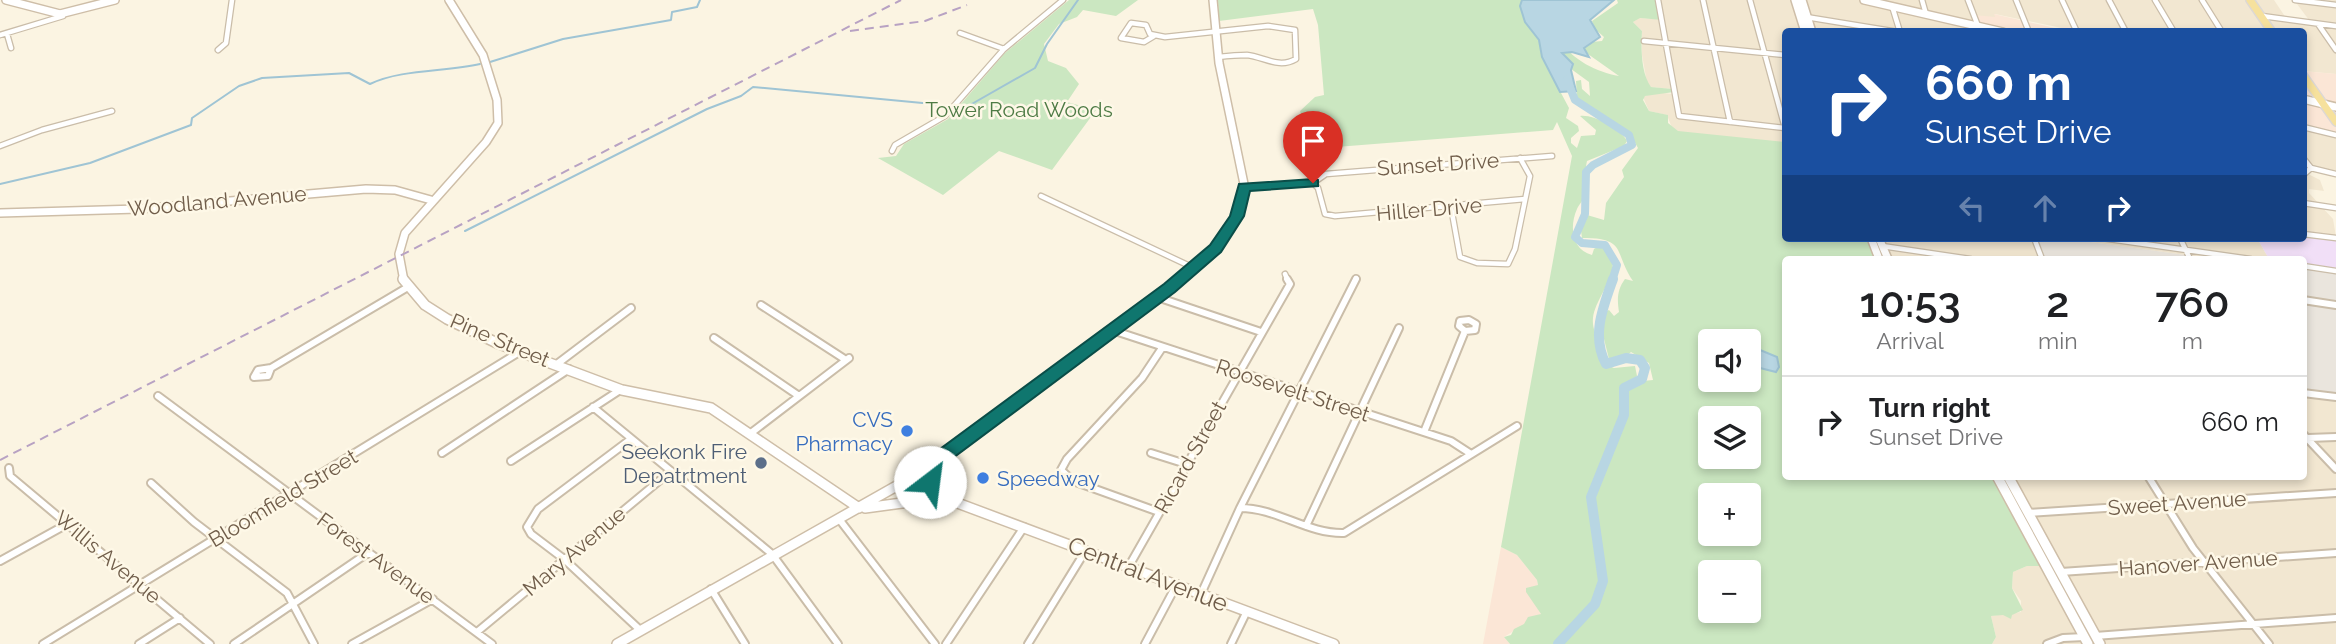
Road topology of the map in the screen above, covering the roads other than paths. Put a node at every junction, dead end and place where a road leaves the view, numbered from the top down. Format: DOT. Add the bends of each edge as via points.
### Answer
graph roads {
  1 [pos="5,0"];
  2 [pos="115,0"];
  3 [pos="232,0"];
  4 [pos="449,0"];
  5 [pos="1063,0"];
  6 [pos="1213,0"];
  7 [pos="1658,0"];
  8 [pos="1703,0"];
  9 [pos="1750,0"];
  10 [pos="1795,0"];
  11 [pos="1802,0"];
  12 [pos="1852,0"];
  13 [pos="1865,0"];
  14 [pos="1922,0"];
  15 [pos="1968,0"];
  16 [pos="2016,0"];
  17 [pos="2062,0"];
  18 [pos="2109,0"];
  19 [pos="2155,0"];
  20 [pos="2202,0"];
  21 [pos="2250,0"];
  22 [pos="2298,0"];
  23 [pos="2336,5"];
  24 [pos="1893,8"];
  25 [pos="1926,14"];
  26 [pos="63,16"];
  27 [pos="2262,16"];
  28 [pos="1804,17"];
  29 [pos="2318,23"];
  30 [pos="1978,26"];
  31 [pos="2336,26"];
  32 [pos="1805,28"];
  33 [pos="1810,28"];
  34 [pos="1874,28"];
  35 [pos="1898,28"];
  36 [pos="1975,28"];
  37 [pos="1986,28"];
  38 [pos="2027,28"];
  39 [pos="2075,28"];
  40 [pos="2124,28"];
  41 [pos="2172,28"];
  42 [pos="2220,28"];
  43 [pos="2270,28"];
  44 [pos="960,33"];
  45 [pos="1215,33"];
  46 [pos="7,34"];
  47 [pos="0,35"];
  48 [pos="1154,36"];
  49 [pos="1644,41"];
  50 [pos="1665,43"];
  51 [pos="11,47"];
  52 [pos="1714,48"];
  53 [pos="1004,49"];
  54 [pos="218,50"];
  55 [pos="2336,50"];
  56 [pos="1764,53"];
  57 [pos="1782,55"];
  58 [pos="1218,57"];
  59 [pos="2307,81"];
  60 [pos="2307,102"];
  61 [pos="2324,106"];
  62 [pos="2336,108"];
  63 [pos="112,111"];
  64 [pos="1782,117"];
  65 [pos="1730,122"];
  66 [pos="2336,122"];
  67 [pos="1782,128"];
  68 [pos="2307,128"];
  69 [pos="2336,135"];
  70 [pos="0,146"];
  71 [pos="892,151"];
  72 [pos="1552,156"];
  73 [pos="1520,158"];
  74 [pos="2307,163"];
  75 [pos="2311,168"];
  76 [pos="2307,172"];
  77 [pos="2336,174"];
  78 [pos="1313,183"];
  79 [pos="1244,187"];
  80 [pos="1041,196"];
  81 [pos="1525,199"];
  82 [pos="431,200"];
  83 [pos="2307,204"];
  84 [pos="1451,207"];
  85 [pos="2336,208"];
  86 [pos="0,213"];
  87 [pos="2307,234"];
  88 [pos="2336,238"];
  89 [pos="1881,242"];
  90 [pos="2130,242"];
  91 [pos="2182,242"];
  92 [pos="2186,250"];
  93 [pos="1954,256"];
  94 [pos="2189,256"];
  95 [pos="2229,256"];
  96 [pos="2307,267"];
  97 [pos="1194,268"];
  98 [pos="2336,271"];
  99 [pos="1285,274"];
  100 [pos="1356,278"];
  101 [pos="408,287"];
  102 [pos="1157,297"];
  103 [pos="2307,301"];
  104 [pos="761,305"];
  105 [pos="2336,305"];
  106 [pos="631,308"];
  107 [pos="1399,328"];
  108 [pos="1112,330"];
  109 [pos="1465,331"];
  110 [pos="1261,332"];
  111 [pos="714,338"];
  112 [pos="1162,348"];
  113 [pos="521,351"];
  114 [pos="557,364"];
  115 [pos="271,368"];
  116 [pos="569,369"];
  117 [pos="1238,372"];
  118 [pos="620,390"];
  119 [pos="1298,392"];
  120 [pos="2307,393"];
  121 [pos="799,396"];
  122 [pos="158,397"];
  123 [pos="2336,397"];
  124 [pos="593,407"];
  125 [pos="1360,412"];
  126 [pos="1517,426"];
  127 [pos="1424,432"];
  128 [pos="751,433"];
  129 [pos="2307,437"];
  130 [pos="2336,437"];
  131 [pos="631,439"];
  132 [pos="2307,440"];
  133 [pos="442,453"];
  134 [pos="1151,453"];
  135 [pos="1471,454"];
  136 [pos="942,457"];
  137 [pos="511,461"];
  138 [pos="1186,464"];
  139 [pos="9,468"];
  140 [pos="2336,469"];
  141 [pos="671,471"];
  142 [pos="2000,480"];
  143 [pos="2010,480"];
  144 [pos="2150,480"];
  145 [pos="151,483"];
  146 [pos="904,483"];
  147 [pos="2336,493"];
  148 [pos="290,494"];
  149 [pos="938,499"];
  150 [pos="2165,504"];
  151 [pos="859,508"];
  152 [pos="1240,508"];
  153 [pos="1159,512"];
  154 [pos="2023,513"];
  155 [pos="839,519"];
  156 [pos="69,523"];
  157 [pos="1306,526"];
  158 [pos="1024,527"];
  159 [pos="216,539"];
  160 [pos="1086,550"];
  161 [pos="369,552"];
  162 [pos="2336,553"];
  163 [pos="772,554"];
  164 [pos="564,559"];
  165 [pos="0,561"];
  166 [pos="2203,562"];
  167 [pos="1129,566"];
  168 [pos="2061,572"];
  169 [pos="1177,584"];
  170 [pos="142,585"];
  171 [pos="711,589"];
  172 [pos="1201,594"];
  173 [pos="433,599"];
  174 [pos="294,604"];
  175 [pos="1247,611"];
  176 [pos="180,618"];
  177 [pos="2336,618"];
  178 [pos="2253,624"];
  179 [pos="640,630"];
  180 [pos="477,632"];
  181 [pos="2092,640"];
  182 [pos="1316,641"];
  183 [pos="489,643"];
  184 [pos="43,644"];
  185 [pos="139,644"];
  186 [pos="210,644"];
  187 [pos="234,644"];
  188 [pos="314,644"];
  189 [pos="352,644"];
  190 [pos="617,644"];
  191 [pos="745,644"];
  192 [pos="838,644"];
  193 [pos="935,644"];
  194 [pos="946,644"];
  195 [pos="1028,644"];
  196 [pos="1145,644"];
  197 [pos="1231,644"];
  198 [pos="1334,644"];
  199 [pos="2047,644"];
  200 [pos="2269,644"];
  1 -- 26 [label="main road"];
  2 -- 26 [label="main road"];
  3 -- 54 [label="street" via="226,43"];
  4 -- 82 [label="main road" via="483,55 499,113 486,142"];
  5 -- 53 [label="street"];
  6 -- 45 [label="main road"];
  7 -- 50 [label="street"];
  8 -- 52 [label="street"];
  9 -- 56 [label="street"];
  10 -- 28 [label="main road"];
  11 -- 28 [label="main road"];
  12 -- 24 [label="main road"];
  13 -- 24 [label="main road"];
  14 -- 25 [label="street"];
  15 -- 30 [label="street"];
  16 -- 38 [label="street"];
  17 -- 39 [label="street"];
  18 -- 40 [label="street"];
  19 -- 41 [label="street"];
  20 -- 42 [label="street"];
  21 -- 27 [label="main road"];
  22 -- 23 [label="street"];
  24 -- 25 [label="main road"];
  24 -- 35 [label="street"];
  24 -- 36 [label="main road"];
  25 -- 30 [label="main road"];
  26 -- 46 [label="street"];
  27 -- 29 [label="street"];
  27 -- 43 [label="main road"];
  28 -- 32 [label="main road"];
  28 -- 33 [label="main road"];
  28 -- 34 [label="street"];
  29 -- 31 [label="street"];
  29 -- 55 [label="street"];
  30 -- 37 [label="main road"];
  44 -- 53 [label="street"];
  45 -- 48 [label="street"];
  45 -- 58 [label="main road"];
  45 -- 58 [label="street" via="1282,25 1292,27 1296,36 1296,59 1291,63 1253,56"];
  46 -- 47 [label="street"];
  46 -- 51 [label="street"];
  48 -- 48 [label="street" via="1146,25 1134,23 1128,24 1121,37 1144,42"];
  49 -- 50 [label="street"];
  50 -- 52 [label="street"];
  50 -- 65 [label="street" via="1679,116"];
  52 -- 56 [label="street"];
  52 -- 65 [label="street"];
  53 -- 71 [label="street" via="945,116"];
  56 -- 57 [label="street"];
  56 -- 64 [label="street"];
  58 -- 79 [label="main road"];
  59 -- 61 [label="main road"];
  60 -- 61 [label="main road"];
  61 -- 62 [label="main road"];
  61 -- 66 [label="main road"];
  63 -- 70 [label="street"];
  65 -- 67 [label="street"];
  68 -- 69 [label="street"];
  72 -- 73 [label="street, Sunset Drive"];
  73 -- 78 [label="street, Sunset Drive" via="1326,174"];
  73 -- 81 [label="street" via="1530,176"];
  74 -- 75 [label="street"];
  75 -- 76 [label="street"];
  75 -- 77 [label="street"];
  78 -- 79 [label="street, Sunset Drive"];
  78 -- 84 [label="street, Hiller Drive" via="1325,214 1335,216"];
  79 -- 97 [label="main road, Central Avenue" via="1227,234"];
  80 -- 97 [label="street"];
  81 -- 84 [label="street, Hiller Drive"];
  81 -- 84 [label="street" via="1508,264 1460,257"];
  82 -- 86 [label="main road, Woodland Avenue" via="366,188 138,209"];
  82 -- 101 [label="main road" via="401,244 399,263"];
  83 -- 85 [label="street"];
  87 -- 88 [label="street"];
  89 -- 93 [label="street"];
  90 -- 92 [label="street"];
  91 -- 92 [label="street"];
  92 -- 94 [label="street"];
  92 -- 95 [label="street"];
  96 -- 98 [label="street"];
  97 -- 102 [label="main road, Central Avenue"];
  99 -- 110 [label="street, Ricard Street" via="1290,284"];
  100 -- 119 [label="street"];
  101 -- 113 [label="main road, Pine Street" via="451,321"];
  101 -- 115 [label="street"];
  102 -- 108 [label="main road, Central Avenue"];
  102 -- 110 [label="street"];
  103 -- 105 [label="street"];
  104 -- 121 [label="street" via="848,359"];
  106 -- 114 [label="street"];
  107 -- 125 [label="street"];
  108 -- 112 [label="street, Roosevelt Street"];
  108 -- 136 [label="main road, Central Avenue"];
  109 -- 127 [label="street"];
  110 -- 117 [label="street, Ricard Street"];
  111 -- 121 [label="street"];
  112 -- 117 [label="street, Roosevelt Street"];
  112 -- 153 [label="street" via="1142,378 1061,470 1073,481"];
  113 -- 114 [label="main road, Pine Street"];
  113 -- 148 [label="street, Bloomfield Street"];
  114 -- 116 [label="main road, Pine Street"];
  116 -- 118 [label="main road, Pine Street"];
  116 -- 133 [label="street"];
  117 -- 119 [label="street, Roosevelt Street"];
  117 -- 138 [label="street, Ricard Street"];
  118 -- 124 [label="street"];
  118 -- 128 [label="main road, Pine Street" via="702,404"];
  119 -- 125 [label="street, Roosevelt Street"];
  119 -- 152 [label="street"];
  120 -- 123 [label="street"];
  121 -- 128 [label="street"];
  122 -- 148 [label="street, Forest Avenue"];
  124 -- 131 [label="street"];
  124 -- 137 [label="street"];
  125 -- 127 [label="street, Roosevelt Street"];
  125 -- 157 [label="street"];
  126 -- 135 [label="street"];
  127 -- 135 [label="street, Roosevelt Street" via="1458,444"];
  128 -- 151 [label="main road, Pine Street"];
  129 -- 130 [label="street"];
  131 -- 141 [label="street"];
  131 -- 164 [label="street" via="530,518 527,527 531,534"];
  132 -- 140 [label="street"];
  134 -- 138 [label="street"];
  135 -- 157 [label="street" via="1348,531 1330,534"];
  136 -- 146 [label="main road, Central Avenue"];
  136 -- 149 [label="main road" via="930,482"];
  138 -- 153 [label="street, Ricard Street"];
  139 -- 156 [label="street, Willis Avenue" via="10,476"];
  141 -- 163 [label="street"];
  141 -- 164 [label="street, Mary Avenue"];
  142 -- 154 [label="main road"];
  143 -- 154 [label="main road"];
  144 -- 150 [label="street"];
  145 -- 159 [label="street"];
  146 -- 149 [label="main road" via="911,492"];
  146 -- 151 [label="main road, Central Avenue"];
  147 -- 150 [label="street, Sweet Avenue"];
  148 -- 159 [label="street, Bloomfield Street"];
  148 -- 161 [label="street, Forest Avenue"];
  149 -- 151 [label="main road, Central Avenue"];
  149 -- 158 [label="main road, Central Avenue" via="963,503"];
  150 -- 154 [label="street, Sweet Avenue"];
  150 -- 166 [label="street"];
  151 -- 155 [label="main road, Central Avenue"];
  152 -- 157 [label="street" via="1257,509"];
  152 -- 172 [label="street"];
  153 -- 167 [label="street, Ricard Street"];
  154 -- 168 [label="main road"];
  154 -- 181 [label="main road"];
  155 -- 163 [label="main road, Central Avenue"];
  155 -- 193 [label="street"];
  156 -- 165 [label="street"];
  156 -- 170 [label="street, Willis Avenue"];
  158 -- 160 [label="main road, Central Avenue"];
  158 -- 194 [label="street"];
  159 -- 170 [label="street, Bloomfield Street"];
  159 -- 174 [label="street" via="278,585"];
  160 -- 167 [label="main road, Central Avenue"];
  160 -- 195 [label="street"];
  161 -- 173 [label="street, Forest Avenue"];
  161 -- 174 [label="street"];
  162 -- 166 [label="street, Hanover Avenue"];
  163 -- 171 [label="main road, Central Avenue"];
  163 -- 192 [label="street"];
  164 -- 179 [label="street"];
  164 -- 180 [label="street, Mary Avenue"];
  166 -- 168 [label="street, Hanover Avenue"];
  166 -- 178 [label="street"];
  167 -- 169 [label="main road, Central Avenue"];
  168 -- 181 [label="main road"];
  169 -- 172 [label="main road, Central Avenue"];
  169 -- 196 [label="street"];
  170 -- 176 [label="street, Willis Avenue"];
  170 -- 184 [label="street, Bloomfield Street"];
  171 -- 179 [label="main road, Central Avenue"];
  171 -- 191 [label="street"];
  172 -- 175 [label="main road, Central Avenue"];
  173 -- 180 [label="street, Forest Avenue"];
  173 -- 189 [label="street"];
  174 -- 187 [label="street"];
  174 -- 188 [label="street"];
  175 -- 182 [label="main road, Central Avenue"];
  175 -- 197 [label="street"];
  176 -- 185 [label="street"];
  176 -- 186 [label="street, Willis Avenue"];
  177 -- 178 [label="street"];
  178 -- 181 [label="street"];
  178 -- 200 [label="street"];
  179 -- 190 [label="main road, Central Avenue"];
  180 -- 183 [label="street, Forest Avenue"];
  181 -- 199 [label="street" via="2063,638"];
  182 -- 198 [label="main road, Central Avenue"];
}
